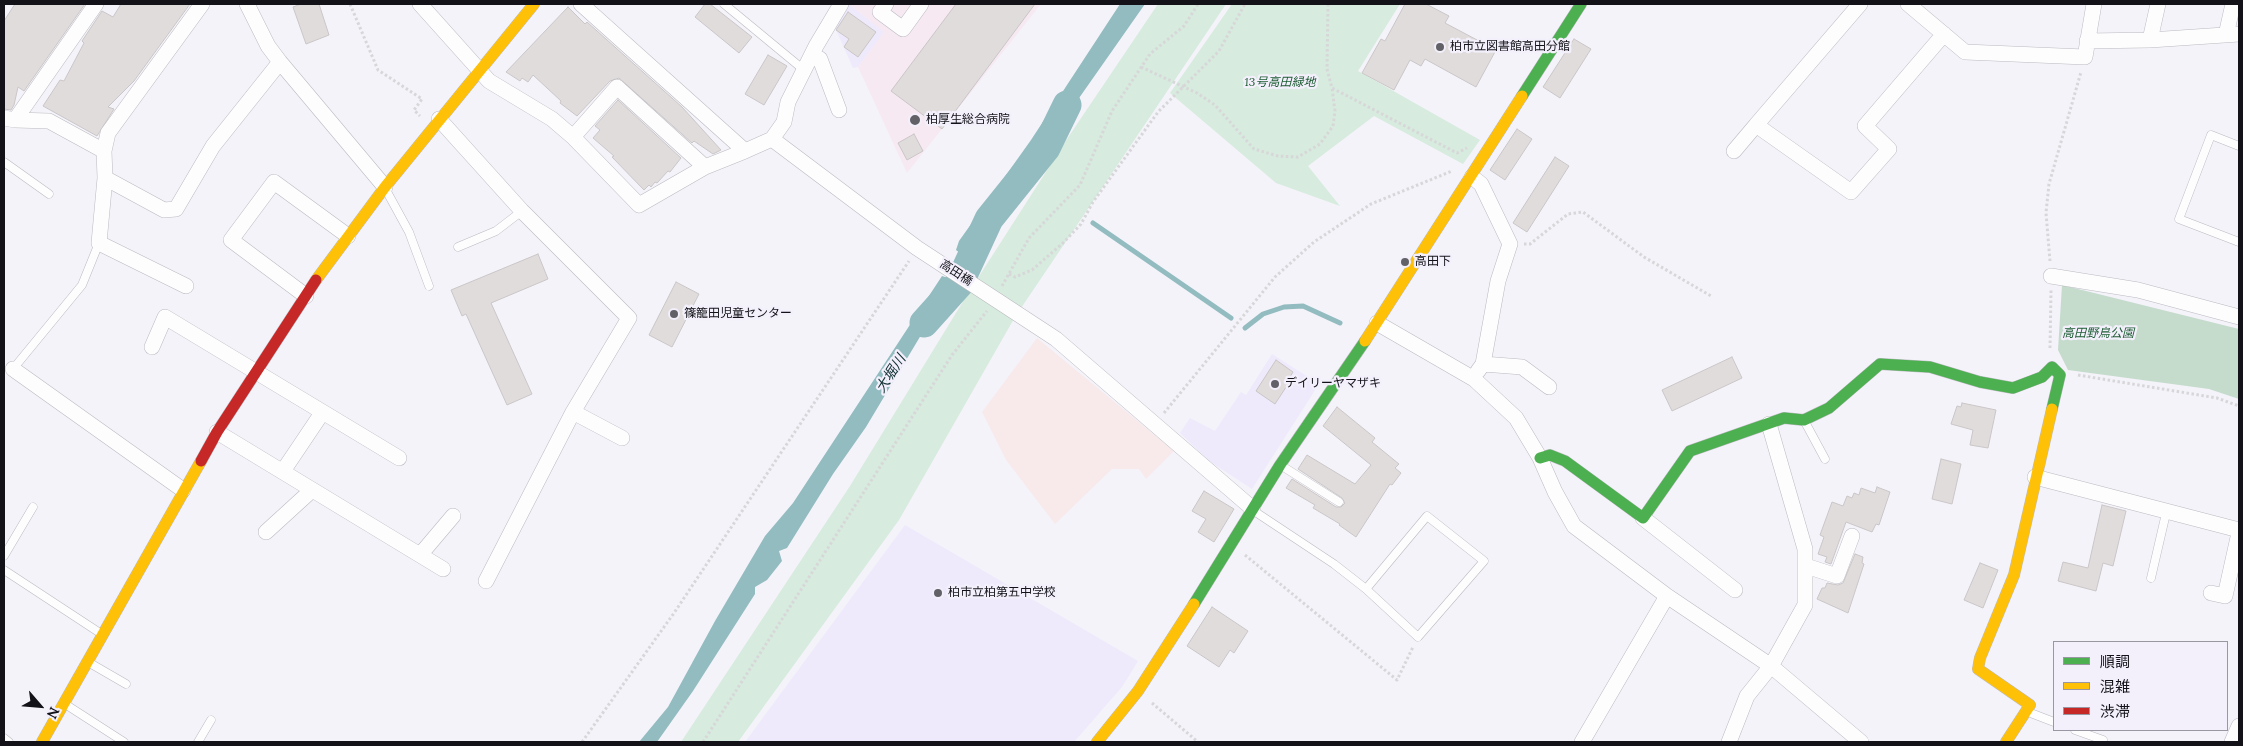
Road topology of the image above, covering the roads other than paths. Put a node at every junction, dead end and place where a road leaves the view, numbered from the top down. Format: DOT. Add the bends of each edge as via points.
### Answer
graph roads {
  1 [pos="96,4"];
  2 [pos="202,4"];
  3 [pos="247,4"];
  4 [pos="420,4"];
  5 [pos="534,4"];
  6 [pos="581,4"];
  7 [pos="724,4"];
  8 [pos="841,4"];
  9 [pos="886,4"];
  10 [pos="921,4"];
  11 [pos="1581,4"];
  12 [pos="1860,4"];
  13 [pos="1908,4"];
  14 [pos="2094,4"];
  15 [pos="2158,4"];
  16 [pos="2233,4"];
  17 [pos="1944,34"];
  18 [pos="2233,35"];
  19 [pos="2150,40"];
  20 [pos="2087,41"];
  21 [pos="812,55"];
  22 [pos="280,62"];
  23 [pos="480,70"];
  24 [pos="804,70"];
  25 [pos="839,110"];
  26 [pos="9,119"];
  27 [pos="439,119"];
  28 [pos="1756,125"];
  29 [pos="573,137"];
  30 [pos="772,139"];
  31 [pos="2239,146"];
  32 [pos="745,151"];
  33 [pos="1734,151"];
  34 [pos="104,152"];
  35 [pos="4,162"];
  36 [pos="705,167"];
  37 [pos="1474,173"];
  38 [pos="105,178"];
  39 [pos="385,187"];
  40 [pos="50,194"];
  41 [pos="522,211"];
  42 [pos="348,236"];
  43 [pos="2239,242"];
  44 [pos="99,243"];
  45 [pos="458,247"];
  46 [pos="2051,276"];
  47 [pos="186,286"];
  48 [pos="429,286"];
  49 [pos="306,296"];
  50 [pos="2239,316"];
  51 [pos="1377,323"];
  52 [pos="152,347"];
  53 [pos="1483,364"];
  54 [pos="13,369"];
  55 [pos="257,371"];
  56 [pos="1474,379"];
  57 [pos="1550,387"];
  58 [pos="573,412"];
  59 [pos="322,413"];
  60 [pos="1804,420"];
  61 [pos="1769,424"];
  62 [pos="217,432"];
  63 [pos="622,438"];
  64 [pos="399,458"];
  65 [pos="1540,458"];
  66 [pos="1825,459"];
  67 [pos="1280,465"];
  68 [pos="283,472"];
  69 [pos="2035,477"];
  70 [pos="183,490"];
  71 [pos="312,490"];
  72 [pos="1339,502"];
  73 [pos="33,507"];
  74 [pos="1253,509"];
  75 [pos="2167,510"];
  76 [pos="453,516"];
  77 [pos="1643,518"];
  78 [pos="266,532"];
  79 [pos="2239,532"];
  80 [pos="1852,536"];
  81 [pos="420,555"];
  82 [pos="4,556"];
  83 [pos="1806,566"];
  84 [pos="444,569"];
  85 [pos="4,570"];
  86 [pos="2151,578"];
  87 [pos="486,580"];
  88 [pos="1366,589"];
  89 [pos="1735,590"];
  90 [pos="2211,593"];
  91 [pos="1667,596"];
  92 [pos="102,635"];
  93 [pos="88,662"];
  94 [pos="1771,666"];
  95 [pos="126,684"];
  96 [pos="64,703"];
  97 [pos="2026,711"];
  98 [pos="211,720"];
  99 [pos="2053,722"];
  100 [pos="2239,726"];
  101 [pos="2078,731"];
  102 [pos="4,738"];
  103 [pos="2103,740"];
  104 [pos="9,742"];
  105 [pos="42,742"];
  106 [pos="124,742"];
  107 [pos="198,742"];
  108 [pos="1098,742"];
  109 [pos="1582,742"];
  110 [pos="1728,742"];
  111 [pos="1861,742"];
  112 [pos="2006,742"];
  113 [pos="2232,742"];
  1 -- 26 [label="street"];
  2 -- 34 [label="street" via="108,133"];
  3 -- 22 [label="street" via="268,46"];
  4 -- 23 [label="street"];
  5 -- 23 [label="street"];
  6 -- 32 [label="street"];
  7 -- 24 [label="lane"];
  8 -- 21 [label="street"];
  9 -- 10 [label="street" via="880,12 903,29"];
  11 -- 37 [label="street"];
  12 -- 28 [label="street"];
  13 -- 17 [label="street"];
  14 -- 20 [label="street"];
  15 -- 19 [label="street"];
  16 -- 18 [label="street"];
  17 -- 20 [label="street" via="1965,52 2085,56"];
  17 -- 28 [label="street" via="1865,126 1889,149 1851,192"];
  18 -- 19 [label="street"];
  19 -- 20 [label="street"];
  21 -- 24 [label="street"];
  21 -- 25 [label="street" via="820,59"];
  22 -- 38 [label="street" via="213,146 176,209 164,210"];
  22 -- 39 [label="street"];
  23 -- 27 [label="street"];
  23 -- 29 [label="street" via="489,81 552,119"];
  24 -- 30 [label="street" via="788,102 784,122"];
  26 -- 34 [label="street" via="50,121"];
  27 -- 39 [label="street"];
  27 -- 41 [label="street"];
  28 -- 33 [label="street"];
  29 -- 36 [label="street" via="639,205"];
  29 -- 36 [label="street" via="617,87"];
  30 -- 32 [label="street"];
  30 -- 74 [label="street, 高田橋" via="917,248 1056,339"];
  31 -- 43 [label="lane" via="2211,135 2179,219"];
  32 -- 36 [label="street"];
  34 -- 38 [label="street"];
  35 -- 40 [label="lane"];
  37 -- 51 [label="street"];
  37 -- 53 [label="street" via="1510,244 1498,282"];
  38 -- 44 [label="street"];
  39 -- 42 [label="street"];
  39 -- 48 [label="lane" via="409,232"];
  41 -- 45 [label="lane" via="496,231"];
  41 -- 58 [label="street" via="629,318"];
  42 -- 49 [label="street"];
  42 -- 49 [label="street" via="274,182 231,240"];
  44 -- 47 [label="street"];
  44 -- 54 [label="lane" via="82,284"];
  46 -- 50 [label="street" via="2138,290"];
  49 -- 55 [label="street"];
  51 -- 56 [label="street"];
  51 -- 67 [label="street"];
  52 -- 55 [label="street" via="165,317"];
  53 -- 56 [label="street"];
  53 -- 57 [label="street" via="1522,368"];
  54 -- 70 [label="street"];
  55 -- 59 [label="street"];
  55 -- 62 [label="street"];
  56 -- 65 [label="street" via="1516,418"];
  58 -- 63 [label="street"];
  58 -- 87 [label="street"];
  59 -- 64 [label="street"];
  59 -- 68 [label="street"];
  60 -- 61 [label="street" via="1784,418"];
  60 -- 66 [label="lane"];
  60 -- 69 [label="street" via="1830,408 1880,364 1930,367 2013,388 2053,370 2060,374"];
  61 -- 77 [label="street" via="1690,451"];
  61 -- 83 [label="street" via="1806,550"];
  62 -- 68 [label="street"];
  62 -- 70 [label="street"];
  65 -- 77 [label="street" via="1550,455 1565,460"];
  65 -- 91 [label="street" via="1574,526"];
  67 -- 72 [label="lane"];
  67 -- 74 [label="street"];
  68 -- 71 [label="street"];
  69 -- 75 [label="street"];
  69 -- 97 [label="street" via="2014,575 1978,669 2030,705"];
  70 -- 92 [label="street"];
  71 -- 78 [label="street"];
  71 -- 81 [label="street"];
  73 -- 82 [label="lane"];
  74 -- 88 [label="lane"];
  74 -- 108 [label="street" via="1138,691"];
  75 -- 79 [label="street"];
  75 -- 86 [label="lane"];
  76 -- 81 [label="street"];
  77 -- 89 [label="street"];
  79 -- 90 [label="street" via="2225,596"];
  80 -- 83 [label="street" via="1837,576"];
  81 -- 84 [label="street"];
  83 -- 94 [label="street" via="1805,605"];
  85 -- 92 [label="lane"];
  88 -- 88 [label="lane" via="1418,637 1484,562 1427,516"];
  91 -- 94 [label="street"];
  91 -- 109 [label="street"];
  92 -- 93 [label="street"];
  93 -- 95 [label="lane"];
  93 -- 96 [label="street"];
  94 -- 110 [label="street" via="1747,696"];
  94 -- 111 [label="street"];
  96 -- 105 [label="street"];
  96 -- 106 [label="lane"];
  97 -- 99 [label="lane"];
  97 -- 112 [label="street"];
  98 -- 107 [label="lane"];
  100 -- 113 [label="street"];
  101 -- 103 [label="lane"];
  102 -- 104 [label="lane"];
}
